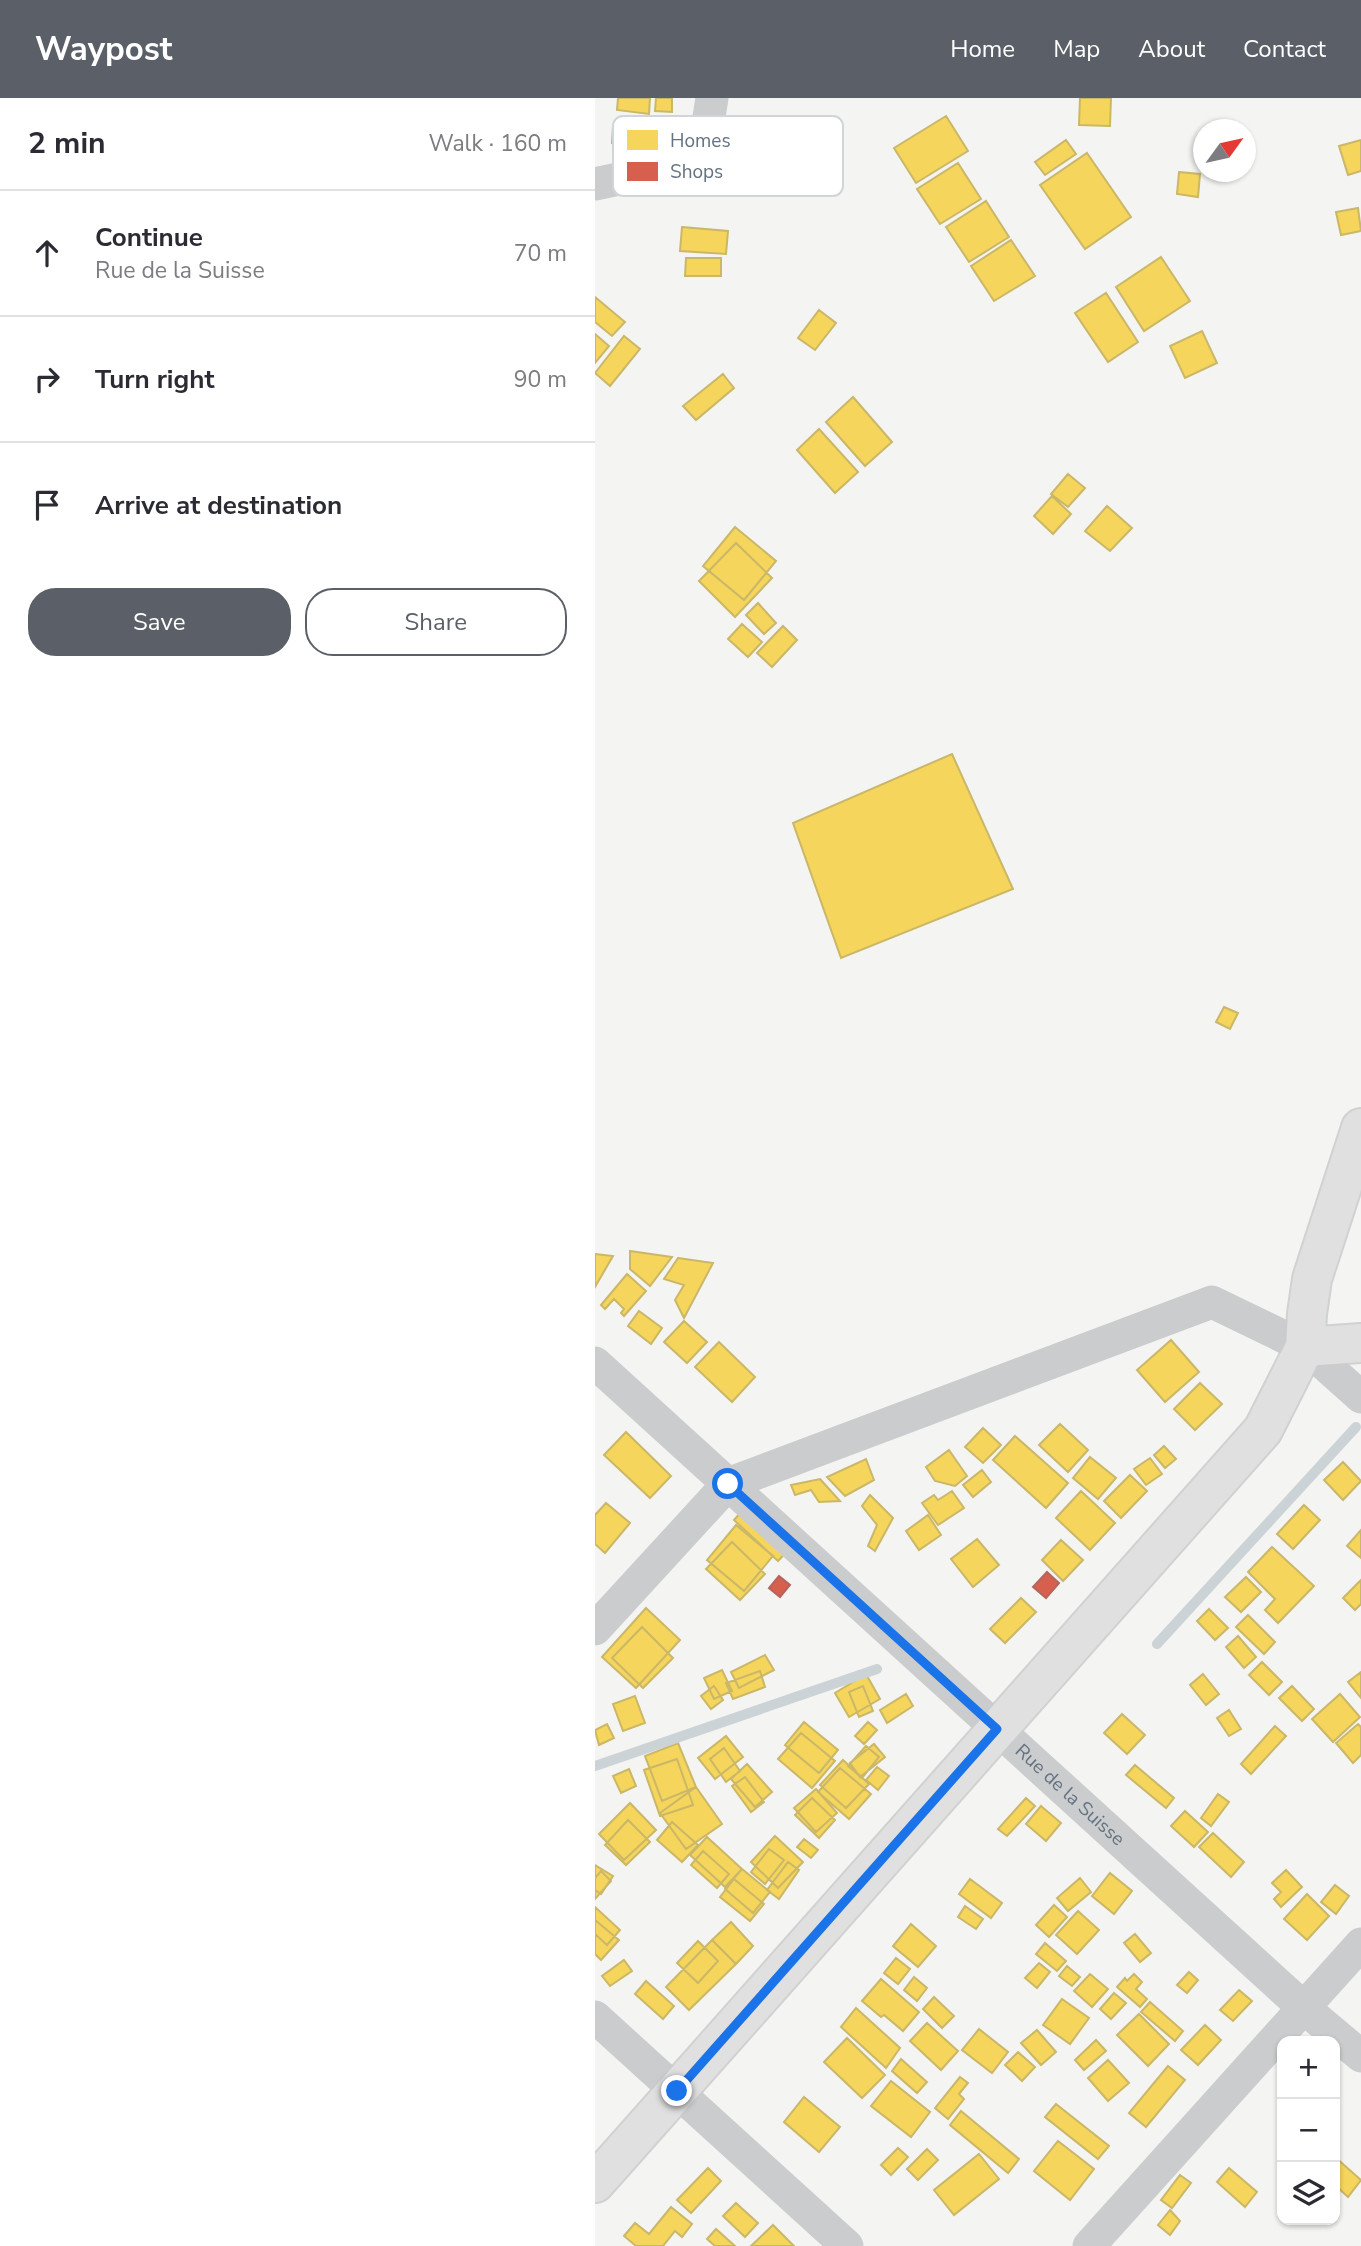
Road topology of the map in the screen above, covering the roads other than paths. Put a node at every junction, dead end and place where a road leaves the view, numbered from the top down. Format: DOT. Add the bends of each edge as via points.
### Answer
graph roads {
  1 [pos="712,98"];
  2 [pos="709,116"];
  3 [pos="613,180"];
  4 [pos="595,184"];
  5 [pos="1361,1128"];
  6 [pos="1361,1343"];
  7 [pos="1305,1347"];
  8 [pos="595,1363"];
  9 [pos="1361,1397"];
  10 [pos="728,1484"];
  11 [pos="595,1629"];
  12 [pos="997,1729"];
  13 [pos="1361,1944"];
  14 [pos="1304,2008"];
  15 [pos="595,2017"];
  16 [pos="1361,2056"];
  17 [pos="677,2091"];
  18 [pos="595,2183"];
  19 [pos="847,2246"];
  20 [pos="1089,2246"];
  1 -- 2 [label="street"];
  3 -- 4 [label="street"];
  5 -- 7 [label="street" via="1312,1279"];
  6 -- 7 [label="street"];
  7 -- 9 [label="street"];
  7 -- 10 [label="street" via="1212,1302"];
  7 -- 12 [label="street" via="1263,1430"];
  8 -- 10 [label="street, Rue de la Suisse"];
  10 -- 11 [label="street"];
  10 -- 12 [label="street, Rue de la Suisse"];
  12 -- 14 [label="street, Rue de la Suisse"];
  12 -- 17 [label="street"];
  13 -- 14 [label="street"];
  14 -- 16 [label="street, Rue de la Suisse"];
  14 -- 20 [label="street"];
  15 -- 17 [label="street"];
  17 -- 18 [label="street"];
  17 -- 19 [label="street"];
}
